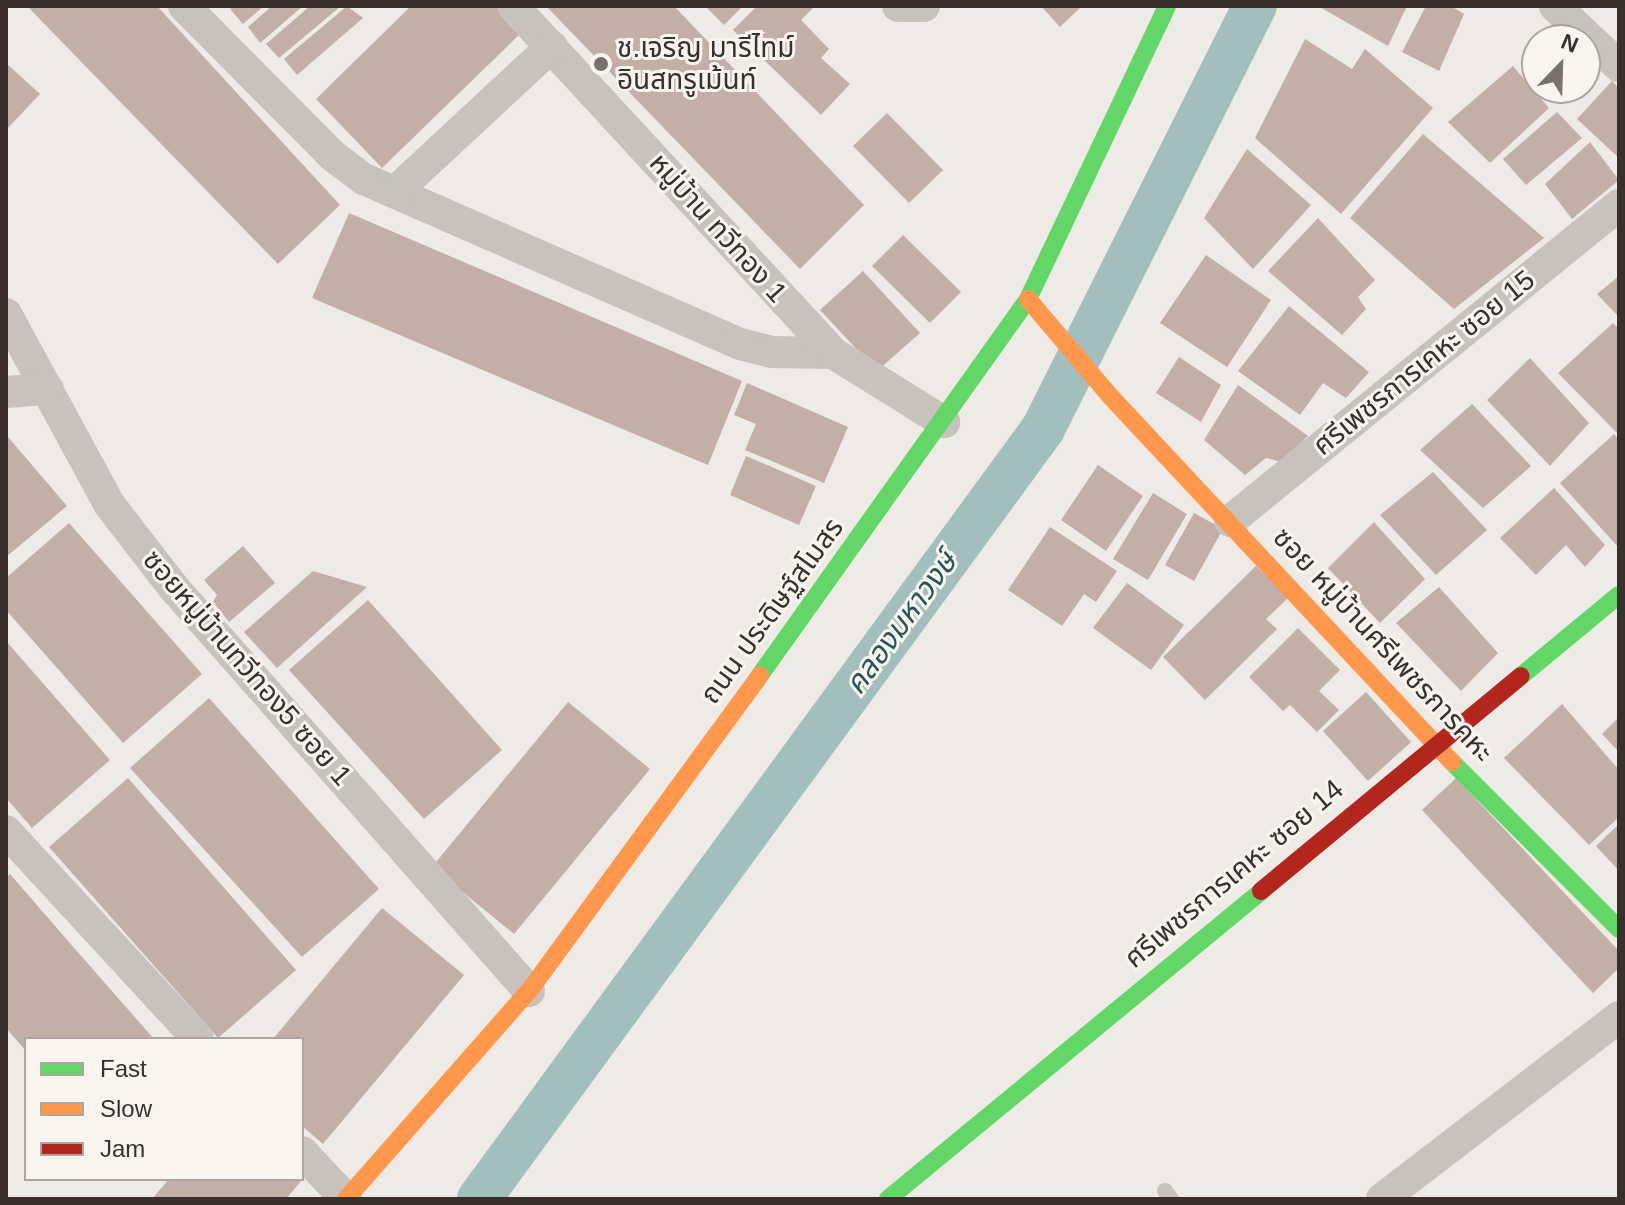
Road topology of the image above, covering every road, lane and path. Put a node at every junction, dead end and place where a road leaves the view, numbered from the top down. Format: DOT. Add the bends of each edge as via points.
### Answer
graph roads {
  1 [pos="184,6"];
  2 [pos="513,6"];
  3 [pos="898,6"];
  4 [pos="924,6"];
  5 [pos="1555,6"];
  6 [pos="1163,8"];
  7 [pos="552,46"];
  8 [pos="1619,66"];
  9 [pos="395,192"];
  10 [pos="1619,205"];
  11 [pos="1028,299"];
  12 [pos="6,314"];
  13 [pos="833,353"];
  14 [pos="48,389"];
  15 [pos="6,392"];
  16 [pos="944,422"];
  17 [pos="1230,521"];
  18 [pos="1619,595"];
  19 [pos="1434,743"];
  20 [pos="6,831"];
  21 [pos="1619,929"];
  22 [pos="529,991"];
  23 [pos="1619,1017"];
  24 [pos="196,1037"];
  25 [pos="304,1154"];
  26 [pos="346,1199"];
  27 [pos="888,1199"];
  28 [pos="1382,1199"];
  1 -- 9 [label="street" via="333,156"];
  2 -- 7 [label="street, หมู่บ้าน ทวีทอง 1"];
  3 -- 4 [label="street"];
  5 -- 8 [label="street"];
  6 -- 11 [label="street, ถนน ประดิษฐ์สโมสร"];
  7 -- 9 [label="street"];
  7 -- 13 [label="street, หมู่บ้าน ทวีทอง 1"];
  9 -- 13 [label="street" via="740,344 772,352"];
  10 -- 17 [label="street, ศรีเพชรการเคหะ ซอย 15"];
  11 -- 16 [label="street, ถนน ประดิษฐ์สโมสร"];
  11 -- 17 [label="street, ซอย หมู่บ้านศรีเพชรการคหะ" via="1076,359"];
  12 -- 14 [label="street, ซอยหมู่บ้านทวีทอง5 ซอย 1"];
  13 -- 16 [label="street, หมู่บ้าน ทวีทอง 1"];
  14 -- 15 [label="street"];
  14 -- 22 [label="street, ซอยหมู่บ้านทวีทอง5 ซอย 1" via="109,504 174,588"];
  16 -- 22 [label="street, ถนน ประดิษฐ์สโมสร"];
  17 -- 19 [label="street, ซอย หมู่บ้านศรีเพชรการคหะ"];
  18 -- 19 [label="street, ศรีเพชรการเคหะ ซอย 14"];
  19 -- 21 [label="street, ซอย หมู่บ้านศรีเพชรการคหะ"];
  19 -- 27 [label="street, ศรีเพชรการเคหะ ซอย 14"];
  20 -- 24 [label="street"];
  22 -- 26 [label="street, ถนน ประดิษฐ์สโมสร"];
  23 -- 28 [label="street"];
  25 -- 26 [label="street"];
}
